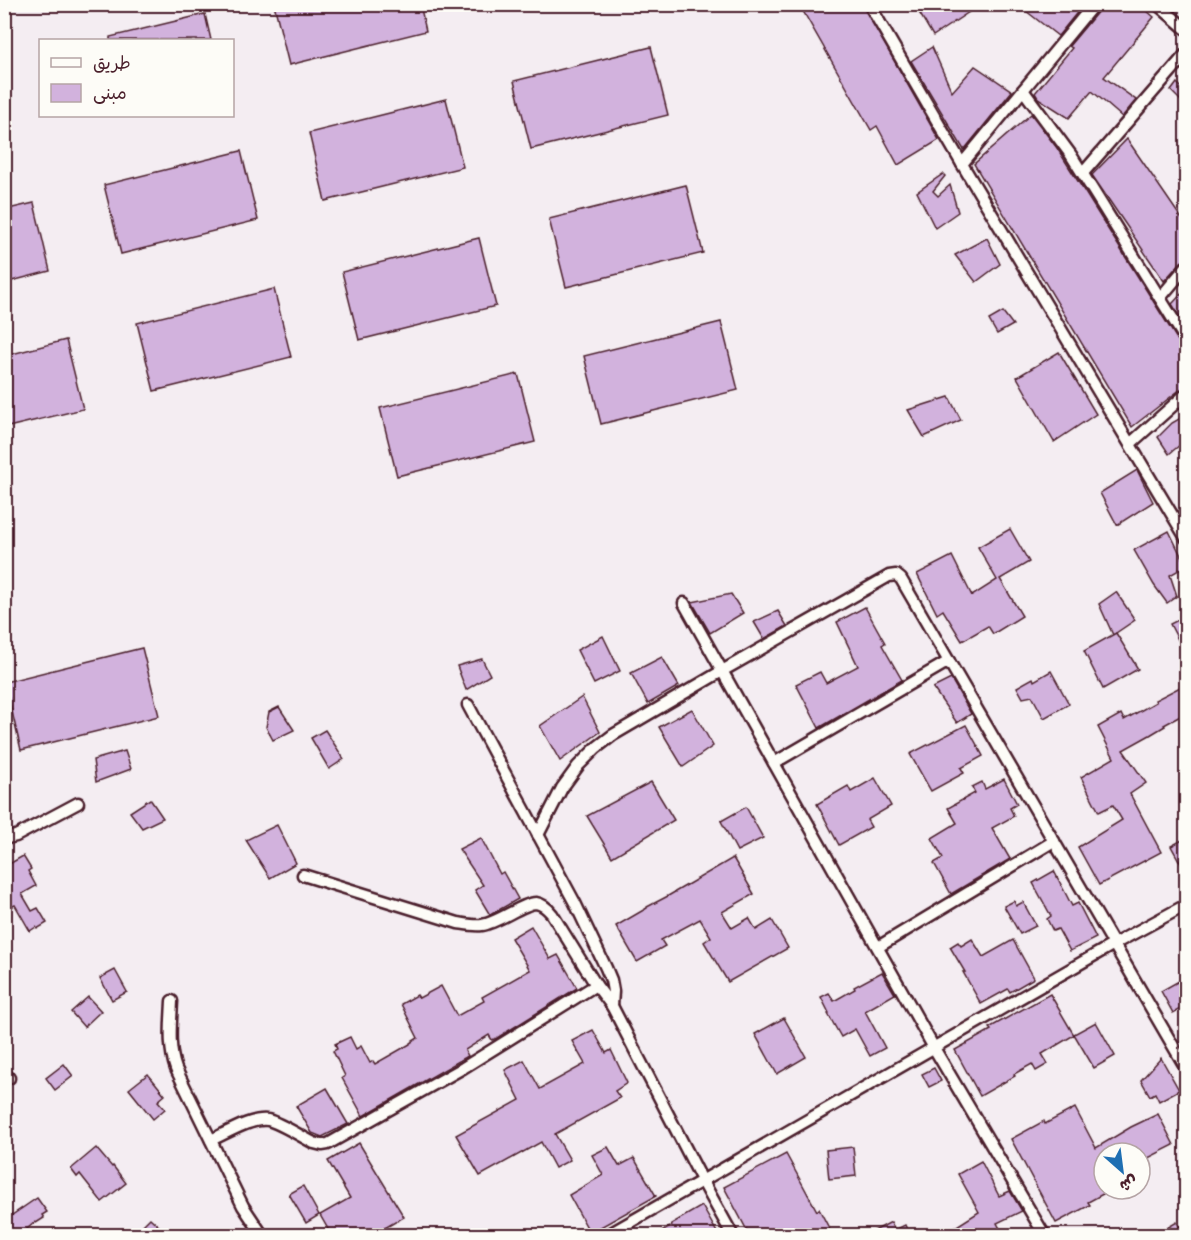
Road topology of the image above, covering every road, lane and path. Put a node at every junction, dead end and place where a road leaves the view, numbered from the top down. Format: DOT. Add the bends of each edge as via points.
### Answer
graph roads {
  1 [pos="1094,4"];
  2 [pos="1157,4"];
  3 [pos="871,5"];
  4 [pos="1186,29"];
  5 [pos="1186,54"];
  6 [pos="1023,90"];
  7 [pos="962,164"];
  8 [pos="1083,173"];
  9 [pos="1186,267"];
  10 [pos="1160,298"];
  11 [pos="1186,340"];
  12 [pos="1186,394"];
  13 [pos="1130,444"];
  14 [pos="1186,538"];
  15 [pos="684,603"];
  16 [pos="949,661"];
  17 [pos="722,671"];
  18 [pos="468,705"];
  19 [pos="774,763"];
  20 [pos="78,803"];
  21 [pos="538,835"];
  22 [pos="4,837"];
  23 [pos="1054,842"];
  24 [pos="303,875"];
  25 [pos="1186,904"];
  26 [pos="1114,944"];
  27 [pos="878,947"];
  28 [pos="596,985"];
  29 [pos="172,1001"];
  30 [pos="612,1006"];
  31 [pos="934,1048"];
  32 [pos="1186,1068"];
  33 [pos="211,1140"];
  34 [pos="702,1180"];
  35 [pos="263,1236"];
  36 [pos="606,1236"];
  37 [pos="733,1236"];
  38 [pos="1045,1236"];
  1 -- 6 [label="street"];
  2 -- 4 [label="street"];
  3 -- 7 [label="street"];
  5 -- 8 [label="street"];
  6 -- 7 [label="street"];
  6 -- 8 [label="street"];
  7 -- 13 [label="street"];
  8 -- 10 [label="street"];
  9 -- 10 [label="street"];
  10 -- 11 [label="street"];
  12 -- 13 [label="street"];
  13 -- 14 [label="street"];
  15 -- 17 [label="street"];
  16 -- 17 [label="street" via="896,575"];
  16 -- 19 [label="street"];
  16 -- 23 [label="street"];
  17 -- 19 [label="street"];
  17 -- 21 [label="street" via="596,748 562,788"];
  18 -- 21 [label="street"];
  19 -- 27 [label="street"];
  20 -- 22 [label="street" via="16,836"];
  21 -- 30 [label="street" via="606,968 613,991"];
  23 -- 26 [label="street"];
  23 -- 27 [label="street"];
  24 -- 28 [label="street" via="458,923 481,925 537,903 552,914"];
  25 -- 26 [label="street"];
  26 -- 31 [label="street"];
  26 -- 32 [label="street"];
  27 -- 31 [label="street"];
  28 -- 30 [label="street"];
  28 -- 33 [label="street" via="464,1068 328,1144 314,1143 267,1120 248,1123"];
  29 -- 33 [label="street" via="172,1058"];
  30 -- 34 [label="street"];
  31 -- 34 [label="street"];
  31 -- 38 [label="street"];
  33 -- 35 [label="street" via="243,1206"];
  34 -- 36 [label="street"];
  34 -- 37 [label="street"];
}
